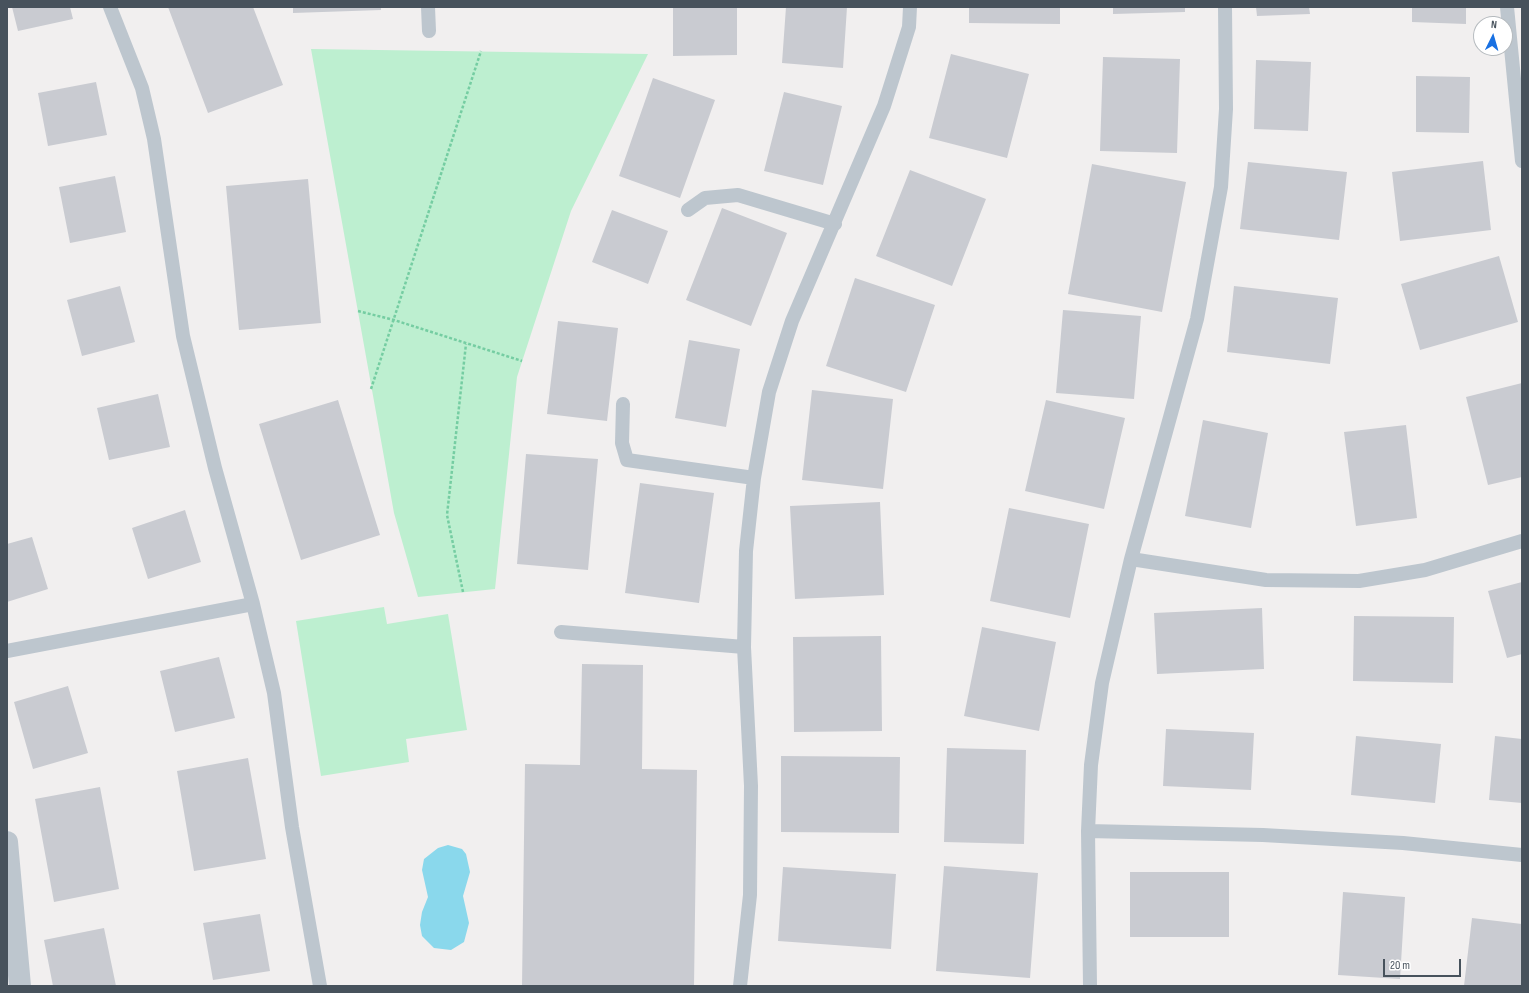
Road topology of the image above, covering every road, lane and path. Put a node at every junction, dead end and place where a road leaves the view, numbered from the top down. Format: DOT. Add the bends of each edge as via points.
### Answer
graph roads {
  1 [pos="110,7"];
  2 [pos="428,7"];
  3 [pos="910,7"];
  4 [pos="1225,7"];
  5 [pos="1507,7"];
  6 [pos="429,31"];
  7 [pos="481,51"];
  8 [pos="1522,161"];
  9 [pos="688,210"];
  10 [pos="834,224"];
  11 [pos="358,311"];
  12 [pos="394,320"];
  13 [pos="466,344"];
  14 [pos="522,361"];
  15 [pos="372,389"];
  16 [pos="623,404"];
  17 [pos="754,478"];
  18 [pos="1522,540"];
  19 [pos="1131,559"];
  20 [pos="463,592"];
  21 [pos="253,604"];
  22 [pos="561,632"];
  23 [pos="744,647"];
  24 [pos="7,651"];
  25 [pos="1088,831"];
  26 [pos="7,842"];
  27 [pos="1522,855"];
  28 [pos="20,986"];
  29 [pos="320,986"];
  30 [pos="740,986"];
  31 [pos="1090,986"];
  1 -- 21 [label="lane" via="142,88 154,139 184,336 215,468"];
  2 -- 6 [label="lane"];
  3 -- 10 [label="lane" via="909,27 884,106"];
  4 -- 19 [label="lane" via="1226,109 1220,187 1197,319"];
  5 -- 8 [label="lane"];
  7 -- 12 [label="path"];
  9 -- 10 [label="lane" via="705,198 738,195"];
  10 -- 17 [label="lane" via="792,321 769,392"];
  11 -- 12 [label="path"];
  12 -- 13 [label="path"];
  12 -- 15 [label="path"];
  13 -- 14 [label="path"];
  13 -- 20 [label="path" via="447,515"];
  16 -- 17 [label="lane" via="622,443 627,460"];
  17 -- 23 [label="lane" via="746,551"];
  18 -- 19 [label="lane" via="1425,570 1359,581 1266,580"];
  19 -- 25 [label="lane" via="1102,684 1091,764"];
  21 -- 24 [label="lane"];
  21 -- 29 [label="lane" via="274,693 292,827"];
  22 -- 23 [label="lane"];
  23 -- 30 [label="lane" via="751,786 750,895"];
  25 -- 27 [label="lane" via="1271,835 1403,843"];
  25 -- 31 [label="lane"];
  26 -- 28 [label="street"];
}
